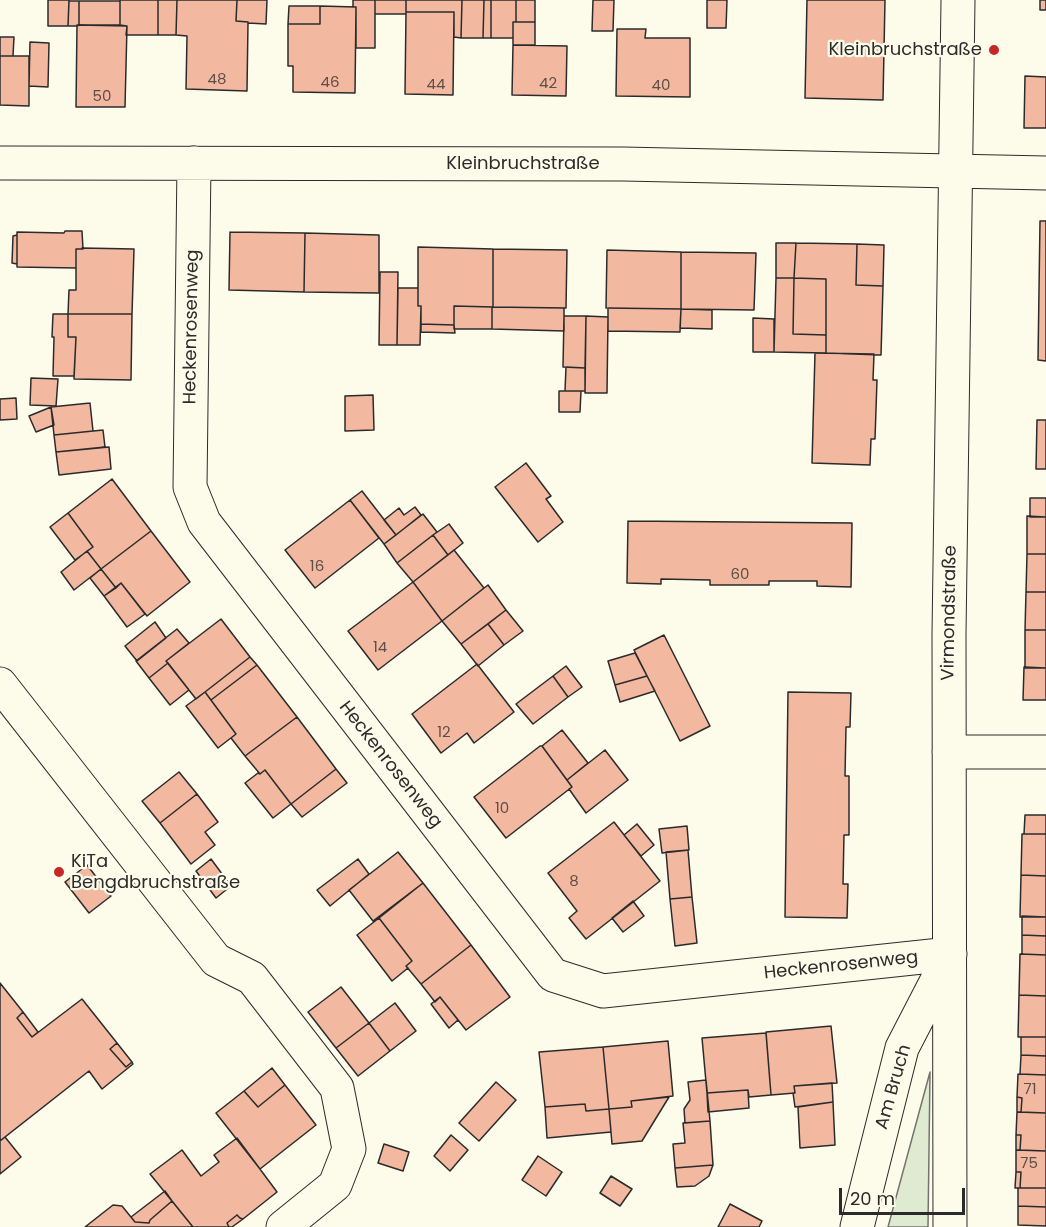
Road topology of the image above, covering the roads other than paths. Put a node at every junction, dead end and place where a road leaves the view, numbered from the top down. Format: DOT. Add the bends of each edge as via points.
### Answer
graph roads {
  1 [pos="958,0"];
  2 [pos="0,163"];
  3 [pos="194,164"];
  4 [pos="955,172"];
  5 [pos="1046,173"];
  6 [pos="0,684"];
  7 [pos="949,752"];
  8 [pos="1046,752"];
  9 [pos="950,954"];
  10 [pos="282,1227"];
  11 [pos="857,1227"];
  12 [pos="950,1227"];
  1 -- 4 [label="street, Virmondstraße"];
  2 -- 3 [label="street, Kleinbruchstraße"];
  3 -- 4 [label="street, Kleinbruchstraße" via="623,164"];
  3 -- 9 [label="street, Heckenrosenweg" via="190,487 204,522 553,975 603,991"];
  4 -- 5 [label="street, Kleinbruchstraße"];
  4 -- 7 [label="street, Virmondstraße"];
  6 -- 10 [label="street" via="216,960 252,978 337,1088 349,1149 335,1185"];
  7 -- 8 [label="street"];
  7 -- 9 [label="street, Virmondstraße"];
  9 -- 11 [label="street, Am Bruch" via="902,1048"];
  9 -- 12 [label="street, Virmondstraße"];
}
